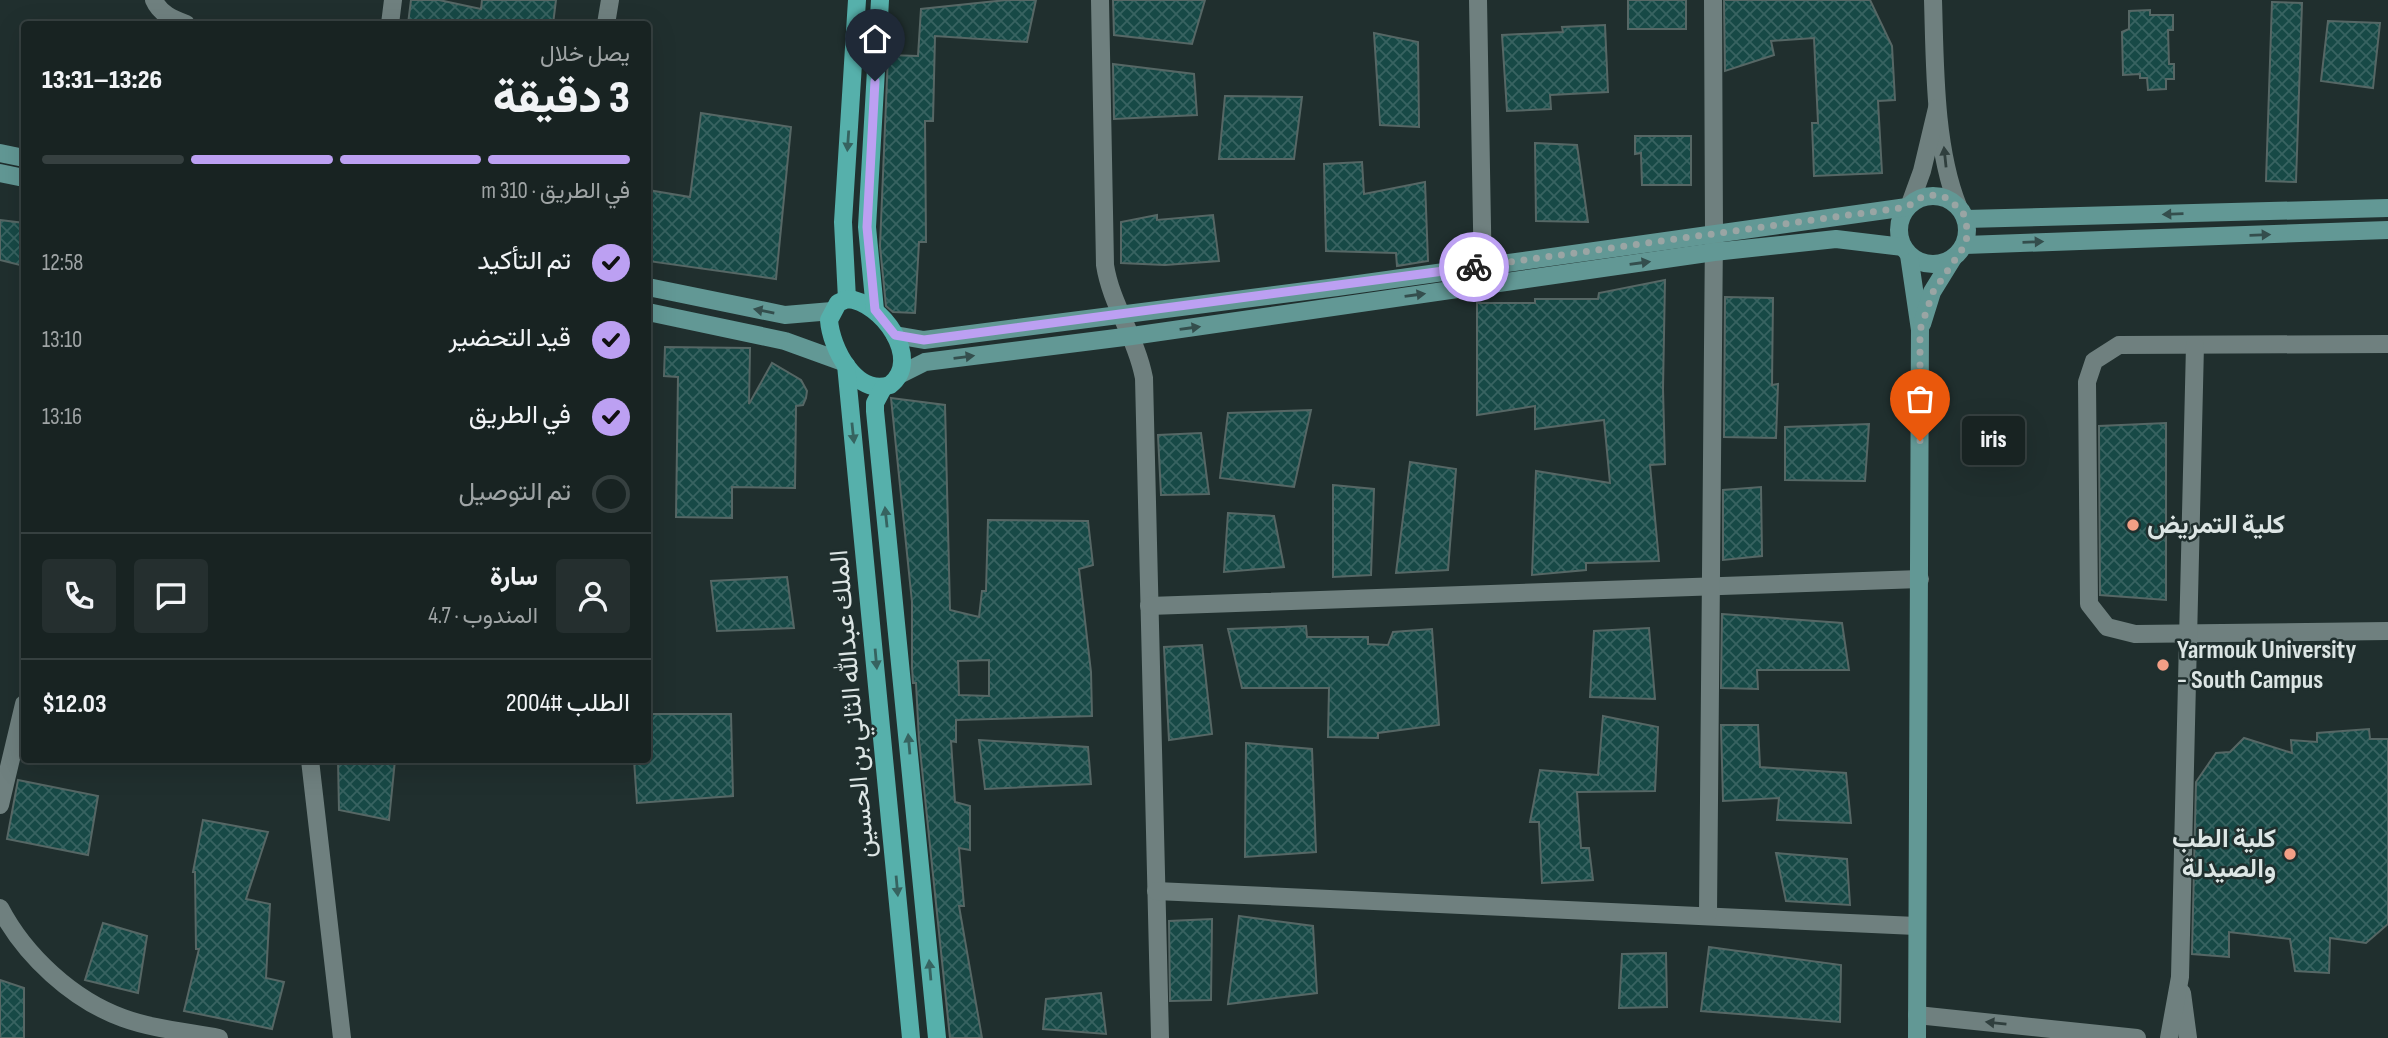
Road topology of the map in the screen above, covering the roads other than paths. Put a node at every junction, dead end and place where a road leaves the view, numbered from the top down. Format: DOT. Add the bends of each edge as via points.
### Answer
graph roads {
  1 [pos="154,0"];
  2 [pos="393,0"];
  3 [pos="610,0"];
  4 [pos="858,0"];
  5 [pos="880,0"];
  6 [pos="1100,0"];
  7 [pos="1478,0"];
  8 [pos="1713,0"];
  9 [pos="1933,0"];
  10 [pos="178,21"];
  11 [pos="390,21"];
  12 [pos="606,21"];
  13 [pos="1937,108"];
  14 [pos="0,153"];
  15 [pos="21,157"];
  16 [pos="0,173"];
  17 [pos="21,177"];
  18 [pos="1909,205"];
  19 [pos="2388,208"];
  20 [pos="1962,212"];
  21 [pos="2388,230"];
  22 [pos="1714,243"];
  23 [pos="1906,251"];
  24 [pos="1959,251"];
  25 [pos="1483,265"];
  26 [pos="1483,285"];
  27 [pos="651,288"];
  28 [pos="847,299"];
  29 [pos="875,310"];
  30 [pos="832,311"];
  31 [pos="651,313"];
  32 [pos="1124,315"];
  33 [pos="1920,330"];
  34 [pos="895,335"];
  35 [pos="1132,336"];
  36 [pos="2388,344"];
  37 [pos="2195,345"];
  38 [pos="844,363"];
  39 [pos="899,374"];
  40 [pos="883,388"];
  41 [pos="1920,579"];
  42 [pos="1709,587"];
  43 [pos="1149,606"];
  44 [pos="2388,631"];
  45 [pos="2188,634"];
  46 [pos="21,717"];
  47 [pos="310,763"];
  48 [pos="0,805"];
  49 [pos="1156,891"];
  50 [pos="0,908"];
  51 [pos="1708,914"];
  52 [pos="1916,926"];
  53 [pos="2179,977"];
  54 [pos="1917,1015"];
  55 [pos="2043,1033"];
  56 [pos="219,1038"];
  57 [pos="342,1038"];
  58 [pos="911,1038"];
  59 [pos="937,1038"];
  60 [pos="1160,1038"];
  61 [pos="1917,1038"];
  62 [pos="2137,1038"];
  63 [pos="2169,1038"];
  64 [pos="2188,1038"];
  1 -- 10 [label="street"];
  2 -- 11 [label="street"];
  3 -- 12 [label="street"];
  4 -- 28 [label="main road, one-way" via="843,222"];
  5 -- 29 [label="main road" via="867,227"];
  6 -- 32 [label="street" via="1105,265 1108,283"];
  7 -- 25 [label="street"];
  8 -- 22 [label="street"];
  9 -- 13 [label="street"];
  13 -- 18 [label="street"];
  20 -- 13 [label="street, one-way" via="1947,171"];
  14 -- 15 [label="street"];
  16 -- 17 [label="street"];
  18 -- 20 [label="street" via="1934,195"];
  18 -- 22 [label="street"];
  18 -- 23 [label="street" via="1899,226"];
  19 -- 20 [label="street, one-way"];
  20 -- 24 [label="street" via="1968,232"];
  24 -- 21 [label="street, one-way"];
  22 -- 23 [label="street" via="1836,239"];
  22 -- 25 [label="street"];
  26 -- 22 [label="street, one-way"];
  22 -- 42 [label="street"];
  23 -- 24 [label="street" via="1931,265"];
  23 -- 33 [label="street"];
  24 -- 33 [label="street" via="1933,292"];
  25 -- 26 [label="street"];
  25 -- 32 [label="street"];
  35 -- 26 [label="street, one-way"];
  30 -- 27 [label="street, one-way" via="785,314"];
  28 -- 29 [label="main road"];
  28 -- 30 [label="main road"];
  29 -- 34 [label="main road"];
  30 -- 38 [label="main road" via="830,330"];
  31 -- 38 [label="street" via="785,341"];
  32 -- 34 [label="street" via="924,340"];
  32 -- 35 [label="street"];
  33 -- 41 [label="street"];
  34 -- 39 [label="main road"];
  39 -- 35 [label="street, one-way" via="925,362"];
  35 -- 43 [label="street" via="1144,378"];
  36 -- 37 [label="street"];
  37 -- 45 [label="street"];
  37 -- 45 [label="street" via="2119,345 2094,361 2087,382 2089,604 2107,627 2119,631"];
  38 -- 40 [label="main road" via="869,384"];
  38 -- 58 [label="main road, الملك عبدالله الثاني بن الحسين, one-way"];
  39 -- 40 [label="main road"];
  59 -- 40 [label="main road, الملك عبدالله الثاني بن الحسين, one-way" via="875,411"];
  41 -- 42 [label="street"];
  41 -- 52 [label="street"];
  42 -- 43 [label="street"];
  42 -- 51 [label="street"];
  43 -- 49 [label="street"];
  44 -- 45 [label="street"];
  45 -- 53 [label="street"];
  46 -- 48 [label="street"];
  47 -- 57 [label="street"];
  49 -- 51 [label="street"];
  49 -- 60 [label="street"];
  50 -- 56 [label="street" via="38,961 108,1011 140,1023"];
  51 -- 52 [label="street"];
  52 -- 54 [label="street"];
  53 -- 63 [label="street"];
  53 -- 64 [label="street"];
  55 -- 54 [label="street, one-way"];
  54 -- 61 [label="street"];
  55 -- 62 [label="street"];
}
